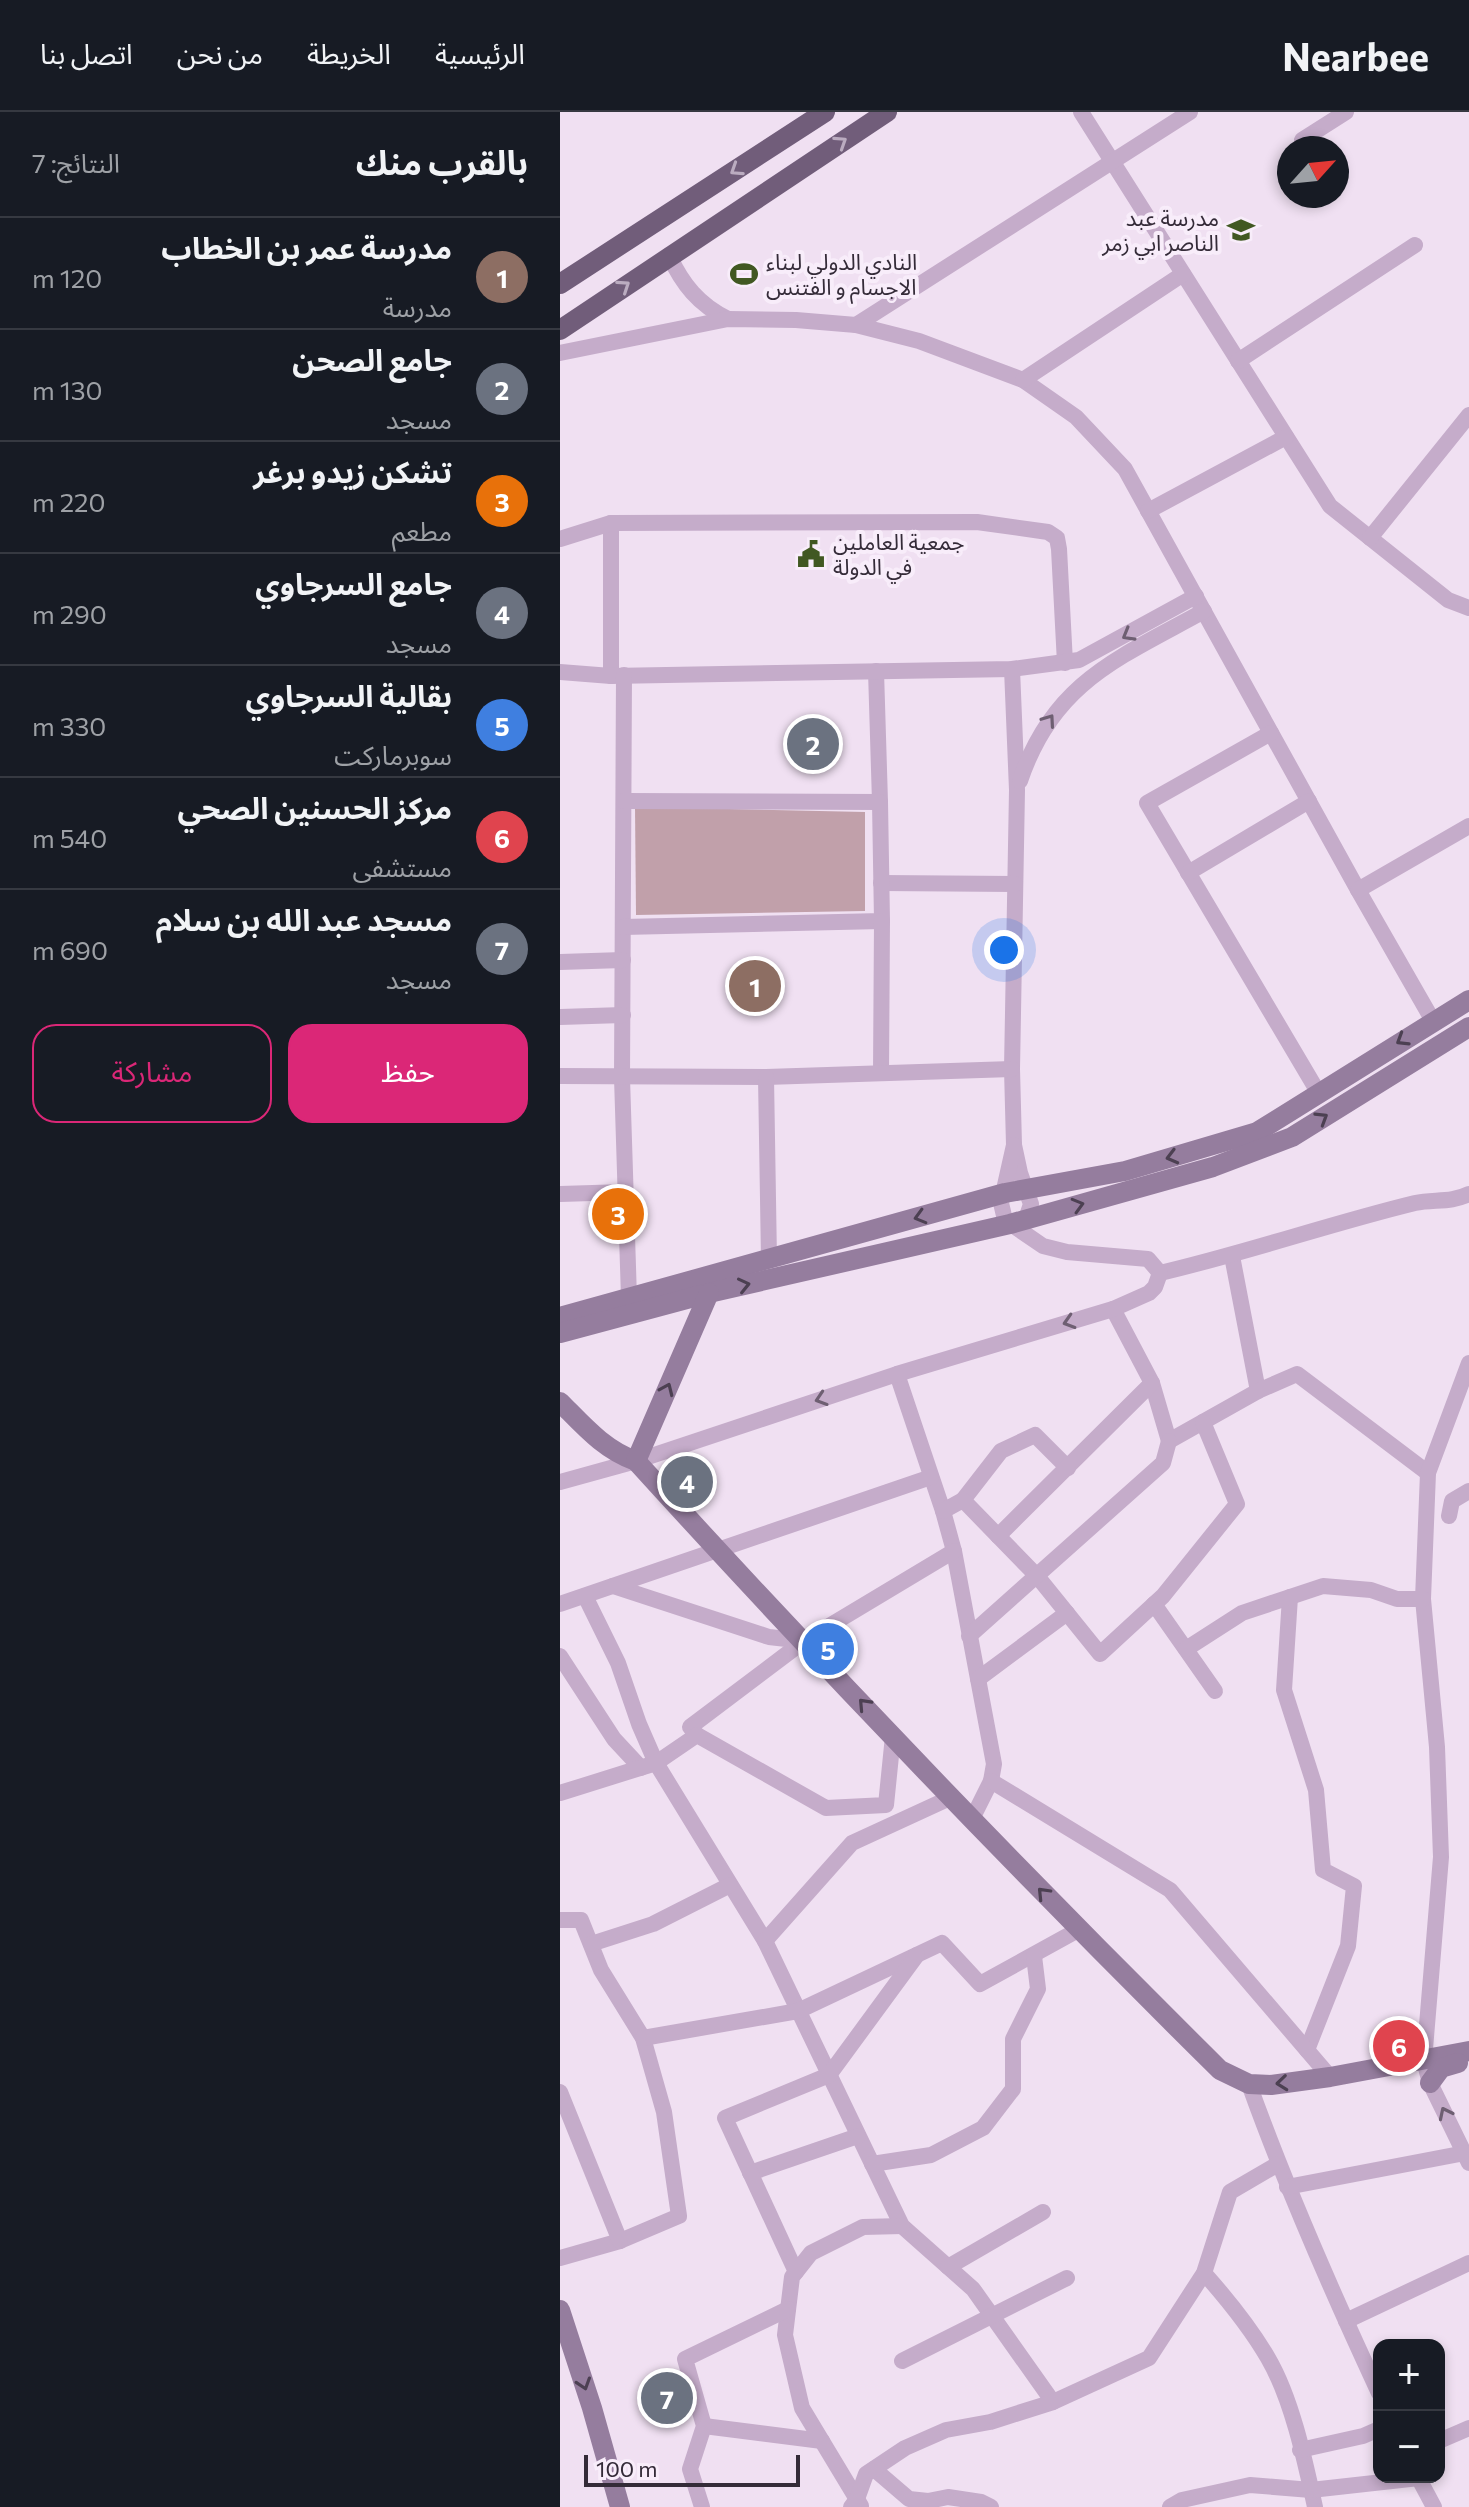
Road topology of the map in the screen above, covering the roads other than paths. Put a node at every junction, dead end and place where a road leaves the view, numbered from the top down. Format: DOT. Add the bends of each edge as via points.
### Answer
graph roads {
  1 [pos="825,112"];
  2 [pos="887,112"];
  3 [pos="1081,112"];
  4 [pos="1190,112"];
  5 [pos="1346,112"];
  6 [pos="1308,136"];
  7 [pos="1113,163"];
  8 [pos="1415,245"];
  9 [pos="669,255"];
  10 [pos="1183,274"];
  11 [pos="560,284"];
  12 [pos="728,319"];
  13 [pos="856,325"];
  14 [pos="560,330"];
  15 [pos="560,353"];
  16 [pos="1238,361"];
  17 [pos="1023,380"];
  18 [pos="1469,415"];
  19 [pos="1286,437"];
  20 [pos="1148,511"];
  21 [pos="611,523"];
  22 [pos="1370,538"];
  23 [pos="560,539"];
  24 [pos="1200,603"];
  25 [pos="1469,608"];
  26 [pos="1065,663"];
  27 [pos="1012,669"];
  28 [pos="876,671"];
  29 [pos="560,672"];
  30 [pos="618,676"];
  31 [pos="1271,733"];
  32 [pos="1017,790"];
  33 [pos="624,801"];
  34 [pos="1309,801"];
  35 [pos="880,802"];
  36 [pos="1469,826"];
  37 [pos="1188,873"];
  38 [pos="881,883"];
  39 [pos="1015,884"];
  40 [pos="1358,890"];
  41 [pos="882,921"];
  42 [pos="623,927"];
  43 [pos="623,960"];
  44 [pos="560,962"];
  45 [pos="1469,1000"];
  46 [pos="623,1015"];
  47 [pos="560,1017"];
  48 [pos="1433,1021"];
  49 [pos="1469,1027"];
  50 [pos="1012,1069"];
  51 [pos="881,1073"];
  52 [pos="560,1076"];
  53 [pos="766,1077"];
  54 [pos="622,1078"];
  55 [pos="1318,1092"];
  56 [pos="1015,1191"];
  57 [pos="625,1192"];
  58 [pos="560,1194"];
  59 [pos="1469,1194"];
  60 [pos="1018,1222"];
  61 [pos="1232,1256"];
  62 [pos="769,1260"];
  63 [pos="1160,1273"];
  64 [pos="709,1293"];
  65 [pos="629,1298"];
  66 [pos="1113,1309"];
  67 [pos="560,1317"];
  68 [pos="560,1333"];
  69 [pos="1469,1365"];
  70 [pos="897,1374"];
  71 [pos="1152,1383"];
  72 [pos="1258,1391"];
  73 [pos="560,1402"];
  74 [pos="1203,1422"];
  75 [pos="1169,1441"];
  76 [pos="636,1461"];
  77 [pos="1068,1468"];
  78 [pos="1428,1473"];
  79 [pos="931,1477"];
  80 [pos="560,1482"];
  81 [pos="1469,1491"];
  82 [pos="963,1500"];
  83 [pos="943,1511"];
  84 [pos="1449,1516"];
  85 [pos="998,1536"];
  86 [pos="717,1551"];
  87 [pos="954,1551"];
  88 [pos="1037,1576"];
  89 [pos="613,1586"];
  90 [pos="585,1596"];
  91 [pos="1290,1597"];
  92 [pos="1423,1599"];
  93 [pos="560,1604"];
  94 [pos="1154,1604"];
  95 [pos="1067,1613"];
  96 [pos="969,1636"];
  97 [pos="804,1641"];
  98 [pos="1186,1649"];
  99 [pos="560,1656"];
  100 [pos="978,1679"];
  101 [pos="1215,1691"];
  102 [pos="697,1735"];
  103 [pos="893,1736"];
  104 [pos="648,1766"];
  105 [pos="991,1781"];
  106 [pos="560,1793"];
  107 [pos="952,1797"];
  108 [pos="972,1819"];
  109 [pos="730,1885"];
  110 [pos="560,1920"];
  111 [pos="1078,1930"];
  112 [pos="765,1941"];
  113 [pos="591,1944"];
  114 [pos="918,1954"];
  115 [pos="1034,1956"];
  116 [pos="798,2011"];
  117 [pos="643,2038"];
  118 [pos="1307,2050"];
  119 [pos="1469,2051"];
  120 [pos="1469,2060"];
  121 [pos="1424,2061"];
  122 [pos="829,2075"];
  123 [pos="1330,2077"];
  124 [pos="1430,2083"];
  125 [pos="1249,2084"];
  126 [pos="560,2092"];
  127 [pos="858,2136"];
  128 [pos="1467,2158"];
  129 [pos="872,2164"];
  130 [pos="1278,2164"];
  131 [pos="750,2173"];
  132 [pos="1287,2187"];
  133 [pos="1043,2212"];
  134 [pos="902,2226"];
  135 [pos="620,2241"];
  136 [pos="560,2258"];
  137 [pos="1469,2263"];
  138 [pos="948,2267"];
  139 [pos="796,2272"];
  140 [pos="1204,2273"];
  141 [pos="1067,2278"];
  142 [pos="788,2309"];
  143 [pos="560,2310"];
  144 [pos="991,2316"];
  145 [pos="1346,2321"];
  146 [pos="902,2361"];
  147 [pos="1373,2380"];
  148 [pos="1053,2402"];
  149 [pos="704,2426"];
  150 [pos="1469,2428"];
  151 [pos="1373,2432"];
  152 [pos="1445,2438"];
  153 [pos="822,2441"];
  154 [pos="1300,2450"];
  155 [pos="874,2469"];
  156 [pos="1374,2483"];
  157 [pos="1422,2483"];
  158 [pos="1311,2490"];
  159 [pos="857,2504"];
  160 [pos="620,2507"];
  161 [pos="702,2507"];
  162 [pos="991,2507"];
  163 [pos="1170,2507"];
  164 [pos="1315,2507"];
  165 [pos="1434,2507"];
  1 -- 11 [label="main road, one-way"];
  9 -- 2 [label="main road, one-way"];
  3 -- 7 [label="street"];
  4 -- 7 [label="street"];
  5 -- 6 [label="street"];
  7 -- 10 [label="street"];
  7 -- 13 [label="street"];
  8 -- 16 [label="street"];
  9 -- 12 [label="street" via="688,290"];
  14 -- 9 [label="main road, one-way"];
  10 -- 16 [label="street"];
  10 -- 17 [label="street"];
  12 -- 13 [label="street"];
  12 -- 15 [label="street"];
  13 -- 17 [label="street" via="919,341"];
  16 -- 19 [label="street"];
  17 -- 20 [label="street" via="1076,417 1125,469"];
  18 -- 22 [label="street"];
  19 -- 20 [label="street"];
  19 -- 22 [label="street" via="1330,506"];
  20 -- 24 [label="street"];
  21 -- 23 [label="street"];
  21 -- 26 [label="street" via="977,522 1048,532 1057,538 1059,549"];
  21 -- 30 [label="street"];
  22 -- 25 [label="street" via="1448,600"];
  24 -- 26 [label="street, one-way"];
  24 -- 31 [label="street"];
  32 -- 24 [label="street, one-way" via="1037,739 1075,690"];
  26 -- 27 [label="street"];
  27 -- 28 [label="street"];
  27 -- 32 [label="street"];
  28 -- 30 [label="street"];
  28 -- 35 [label="street"];
  29 -- 30 [label="street"];
  30 -- 33 [label="street"];
  31 -- 34 [label="street"];
  31 -- 37 [label="street" via="1147,803"];
  32 -- 39 [label="street"];
  33 -- 35 [label="street"];
  33 -- 42 [label="street"];
  34 -- 37 [label="street"];
  34 -- 40 [label="street"];
  35 -- 38 [label="street"];
  36 -- 40 [label="street"];
  37 -- 55 [label="street"];
  38 -- 39 [label="street"];
  38 -- 41 [label="street"];
  39 -- 50 [label="street"];
  40 -- 48 [label="street"];
  41 -- 42 [label="street"];
  41 -- 51 [label="street"];
  42 -- 43 [label="street"];
  43 -- 44 [label="street"];
  43 -- 46 [label="street"];
  45 -- 48 [label="main road"];
  46 -- 47 [label="street"];
  46 -- 54 [label="street"];
  48 -- 55 [label="main road, one-way"];
  60 -- 49 [label="main road, one-way" via="1213,1167 1292,1137"];
  50 -- 51 [label="street"];
  50 -- 56 [label="street"];
  51 -- 53 [label="street"];
  52 -- 54 [label="street"];
  53 -- 54 [label="street"];
  53 -- 62 [label="street"];
  54 -- 57 [label="street"];
  55 -- 56 [label="main road, one-way" via="1257,1132 1125,1171"];
  56 -- 60 [label="street" via="1031,1204"];
  56 -- 60 [label="street" via="1001,1209"];
  56 -- 62 [label="main road, one-way"];
  57 -- 58 [label="street"];
  57 -- 65 [label="street"];
  59 -- 61 [label="street" via="1416,1203"];
  60 -- 63 [label="street" via="1043,1246 1137,1256 1148,1259"];
  64 -- 60 [label="main road, one-way"];
  61 -- 63 [label="street"];
  61 -- 72 [label="street"];
  62 -- 65 [label="main road"];
  63 -- 66 [label="street" via="1149,1293"];
  64 -- 68 [label="main road"];
  76 -- 64 [label="main road, one-way"];
  65 -- 67 [label="main road"];
  66 -- 70 [label="street, one-way"];
  66 -- 71 [label="street"];
  69 -- 78 [label="street"];
  70 -- 76 [label="street, one-way"];
  70 -- 79 [label="street"];
  71 -- 75 [label="street"];
  71 -- 77 [label="street"];
  72 -- 74 [label="street"];
  72 -- 78 [label="street" via="1297,1374"];
  73 -- 76 [label="main road" via="598,1439"];
  74 -- 75 [label="street"];
  74 -- 94 [label="street" via="1237,1504"];
  75 -- 88 [label="street" via="1163,1463"];
  76 -- 80 [label="street"];
  76 -- 86 [label="main road"];
  77 -- 82 [label="street" via="1035,1435 1001,1451"];
  77 -- 85 [label="street"];
  78 -- 92 [label="street"];
  79 -- 83 [label="street"];
  79 -- 86 [label="street"];
  81 -- 84 [label="street" via="1452,1501"];
  82 -- 83 [label="street"];
  82 -- 85 [label="street"];
  83 -- 87 [label="street"];
  85 -- 88 [label="street"];
  86 -- 89 [label="street"];
  86 -- 97 [label="main road"];
  87 -- 96 [label="street"];
  87 -- 97 [label="street"];
  88 -- 95 [label="street"];
  88 -- 96 [label="street"];
  89 -- 90 [label="street"];
  89 -- 97 [label="street" via="769,1637"];
  90 -- 93 [label="street"];
  90 -- 104 [label="street" via="618,1663"];
  91 -- 92 [label="street" via="1323,1586"];
  91 -- 98 [label="street" via="1242,1613"];
  91 -- 118 [label="street" via="1284,1690 1316,1790 1323,1870 1354,1886 1348,1946"];
  92 -- 121 [label="street" via="1441,1857"];
  94 -- 95 [label="street" via="1100,1654"];
  94 -- 98 [label="street"];
  95 -- 100 [label="street"];
  96 -- 100 [label="street"];
  97 -- 102 [label="street" via="690,1727"];
  103 -- 97 [label="main road, one-way"];
  98 -- 101 [label="street"];
  99 -- 104 [label="street" via="614,1739"];
  100 -- 105 [label="street" via="994,1764"];
  102 -- 103 [label="street" via="826,1808 886,1805"];
  102 -- 104 [label="street"];
  103 -- 107 [label="main road"];
  104 -- 106 [label="street"];
  104 -- 109 [label="street"];
  105 -- 108 [label="street"];
  105 -- 118 [label="street" via="1170,1890"];
  107 -- 108 [label="main road"];
  107 -- 112 [label="street" via="852,1843"];
  111 -- 108 [label="main road, one-way"];
  109 -- 112 [label="street"];
  109 -- 113 [label="street" via="653,1924"];
  110 -- 113 [label="street" via="581,1920"];
  111 -- 115 [label="street"];
  111 -- 125 [label="main road" via="1220,2070"];
  112 -- 116 [label="street"];
  113 -- 117 [label="street"];
  114 -- 115 [label="street" via="942,1943 980,1984"];
  114 -- 116 [label="street"];
  114 -- 122 [label="street"];
  115 -- 129 [label="street" via="1038,1989 1013,2039 1013,2089 983,2128 931,2155"];
  116 -- 117 [label="street"];
  116 -- 122 [label="street"];
  117 -- 135 [label="street" via="664,2112 679,2216"];
  118 -- 123 [label="street"];
  119 -- 121 [label="main road"];
  120 -- 124 [label="main road" via="1441,2068"];
  121 -- 123 [label="main road"];
  121 -- 124 [label="street"];
  122 -- 127 [label="street"];
  122 -- 131 [label="street" via="725,2118"];
  123 -- 125 [label="main road, one-way"];
  128 -- 124 [label="street, one-way"];
  125 -- 130 [label="street"];
  126 -- 135 [label="street"];
  127 -- 129 [label="street"];
  127 -- 131 [label="street"];
  128 -- 132 [label="street"];
  129 -- 134 [label="street"];
  130 -- 132 [label="street"];
  130 -- 140 [label="street" via="1230,2192"];
  131 -- 139 [label="street"];
  132 -- 145 [label="street"];
  133 -- 138 [label="street"];
  134 -- 138 [label="street"];
  134 -- 139 [label="street" via="863,2227 811,2253"];
  135 -- 136 [label="street"];
  137 -- 145 [label="street"];
  138 -- 144 [label="street" via="973,2289"];
  139 -- 142 [label="street"];
  140 -- 148 [label="street" via="1149,2358"];
  140 -- 154 [label="street" via="1234,2306 1270,2361"];
  141 -- 144 [label="street"];
  142 -- 149 [label="street" via="685,2359"];
  142 -- 153 [label="street" via="785,2335 802,2408"];
  143 -- 160 [label="main road, one-way"];
  144 -- 146 [label="street"];
  144 -- 148 [label="street"];
  145 -- 147 [label="street"];
  148 -- 155 [label="street" via="946,2430"];
  149 -- 153 [label="street"];
  149 -- 161 [label="street" via="690,2469"];
  150 -- 152 [label="street"];
  151 -- 154 [label="street"];
  153 -- 159 [label="street"];
  154 -- 158 [label="street"];
  155 -- 159 [label="street" via="866,2474"];
  155 -- 162 [label="street" via="909,2499 948,2497"];
  156 -- 158 [label="street"];
  157 -- 165 [label="street"];
  158 -- 163 [label="street" via="1250,2485"];
  158 -- 164 [label="street"];
}
